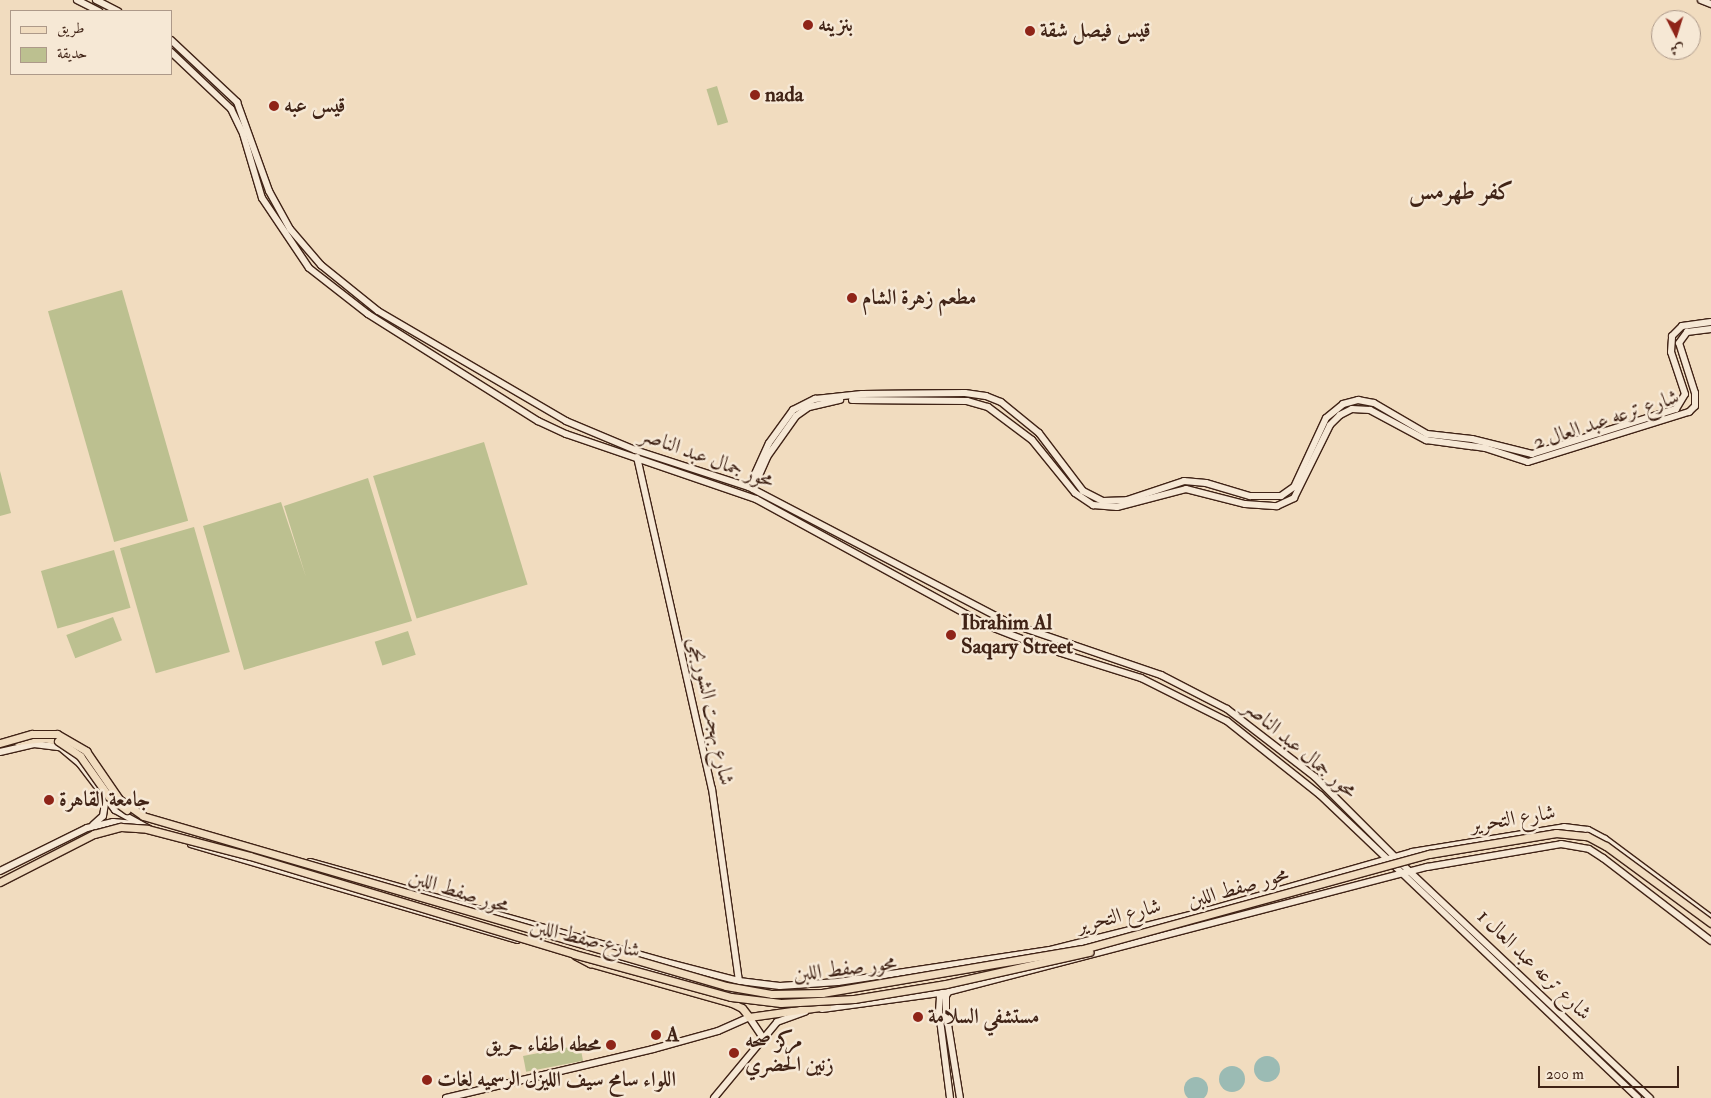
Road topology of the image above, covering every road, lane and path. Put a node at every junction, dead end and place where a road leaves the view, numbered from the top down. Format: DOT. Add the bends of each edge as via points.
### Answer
graph roads {
  1 [pos="77,0"];
  2 [pos="96,0"];
  3 [pos="1701,0"];
  4 [pos="1711,4"];
  5 [pos="97,10"];
  6 [pos="116,10"];
  7 [pos="172,41"];
  8 [pos="172,53"];
  9 [pos="1711,322"];
  10 [pos="1711,329"];
  11 [pos="1371,402"];
  12 [pos="1370,410"];
  13 [pos="635,450"];
  14 [pos="1557,451"];
  15 [pos="638,461"];
  16 [pos="751,488"];
  17 [pos="1276,497"];
  18 [pos="1277,506"];
  19 [pos="0,743"];
  20 [pos="56,743"];
  21 [pos="0,752"];
  22 [pos="107,783"];
  23 [pos="105,800"];
  24 [pos="136,814"];
  25 [pos="141,824"];
  26 [pos="87,828"];
  27 [pos="1396,857"];
  28 [pos="1387,860"];
  29 [pos="299,862"];
  30 [pos="0,871"];
  31 [pos="1409,871"];
  32 [pos="1401,874"];
  33 [pos="0,882"];
  34 [pos="1711,918"];
  35 [pos="1711,923"];
  36 [pos="1711,927"];
  37 [pos="1711,941"];
  38 [pos="574,954"];
  39 [pos="965,961"];
  40 [pos="1508,962"];
  41 [pos="1502,968"];
  42 [pos="739,981"];
  43 [pos="946,984"];
  44 [pos="945,992"];
  45 [pos="856,1005"];
  46 [pos="1553,1011"];
  47 [pos="749,1017"];
  48 [pos="948,1029"];
  49 [pos="941,1030"];
  50 [pos="765,1036"];
  51 [pos="446,1098"];
  52 [pos="714,1098"];
  53 [pos="950,1098"];
  54 [pos="960,1098"];
  55 [pos="1638,1098"];
  56 [pos="1650,1098"];
  1 -- 5 [label="street"];
  2 -- 6 [label="street"];
  3 -- 4 [label="street"];
  7 -- 13 [label="street, محور جمال عبد الناصر" via="237,102 273,200 290,229 321,265 397,324 566,421"];
  8 -- 15 [label="street, محور جمال عبد الناصر" via="231,109 243,134 262,198 309,268 368,314 538,421 592,446"];
  9 -- 14 [label="street, شارع ترعه عبد العال 2" via="1682,326 1672,336 1671,352 1684,385 1684,401 1676,409"];
  10 -- 14 [label="street, شارع ترعه عبد العال 2" via="1687,332 1679,343 1694,388 1695,406 1689,412"];
  11 -- 12 [label="street"];
  11 -- 14 [label="street, شارع ترعه عبد العال 2" via="1434,436 1472,439 1525,454"];
  11 -- 17 [label="street, شارع ترعه عبد العال 2" via="1346,402 1330,415 1294,487"];
  12 -- 14 [label="street, شارع ترعه عبد العال 2" via="1414,435 1438,444 1485,448 1528,462"];
  12 -- 18 [label="street" via="1352,409 1334,420 1294,498"];
  13 -- 15 [label="street, شارع بهجت الشوربجى"];
  13 -- 16 [label="street, محور جمال عبد الناصر"];
  15 -- 28 [label="street, محور جمال عبد الناصر" via="756,499 986,625 1044,648 1141,678 1208,710 1298,776"];
  15 -- 42 [label="street, شارع بهجت الشوربجى" via="712,789"];
  16 -- 17 [label="street" via="762,456 780,426 794,410 808,402 862,394 965,394 986,396 1001,402 1024,420 1048,444 1080,488 1095,499 1119,501 1169,484 1191,481 1250,496"];
  16 -- 18 [label="street" via="782,433 796,416 809,407 863,399 953,400 978,403 1018,427 1075,493 1093,505 1117,507 1186,489 1246,504"];
  16 -- 27 [label="street, محور جمال عبد الناصر" via="1009,623 1154,672 1226,709 1315,777"];
  17 -- 18 [label="street"];
  19 -- 20 [label="main road" via="37,738"];
  19 -- 24 [label="main road, محور صفط اللبن, bridge" via="38,733 68,738 86,751 113,792"];
  20 -- 21 [label="street" via="34,744"];
  20 -- 23 [label="street, شارع صفط اللبن" via="74,757"];
  20 -- 24 [label="main road, bridge" via="80,756 115,803"];
  22 -- 23 [label="street"];
  23 -- 25 [label="street, شارع صفط اللبن" via="115,810"];
  23 -- 26 [label="street" via="102,818"];
  24 -- 29 [label="main road, محور صفط اللبن, bridge"];
  25 -- 26 [label="street, شارع صفط اللبن" via="114,822"];
  25 -- 45 [label="street, شارع صفط اللبن" via="159,834 478,930 731,992 779,999 829,998"];
  26 -- 30 [label="street"];
  27 -- 28 [label="street, شارع التحرير"];
  27 -- 31 [label="street, شارع ترعه عبد العال 1"];
  27 -- 34 [label="street, شارع التحرير" via="1427,848 1554,828 1582,829 1605,839"];
  28 -- 32 [label="street, شارع ترعه عبد العال 1"];
  28 -- 39 [label="street, شارع التحرير" via="1079,944"];
  29 -- 35 [label="main road, محور صفط اللبن, bridge" via="726,986 772,994 822,993 1086,948 1429,854 1556,832 1582,835 1606,846"];
  29 -- 42 [label="street, شارع التحرير, bridge" via="320,864 425,892"];
  31 -- 32 [label="street, شارع التحرير"];
  31 -- 37 [label="street, شارع التحرير" via="1528,848 1571,844 1603,858"];
  31 -- 40 [label="street, شارع ترعه عبد العال 1"];
  32 -- 41 [label="street, شارع ترعه عبد العال 1"];
  32 -- 44 [label="street, شارع التحرير"];
  33 -- 38 [label="main road, محور صفط اللبن, bridge" via="94,834 121,827 139,828 260,859"];
  36 -- 43 [label="main road, محور صفط اللبن, bridge" via="1596,843 1577,836 1556,835 1429,857 1094,951"];
  38 -- 43 [label="main road, محور صفط اللبن, bridge" via="731,997 781,1003 854,999"];
  38 -- 47 [label="main road, bridge" via="590,963 738,1005"];
  39 -- 42 [label="street, شارع التحرير" via="815,985 780,986"];
  39 -- 44 [label="street" via="967,976"];
  40 -- 41 [label="street"];
  40 -- 46 [label="street, شارع ترعه عبد العال 1"];
  41 -- 46 [label="street, شارع ترعه عبد العال 1"];
  43 -- 47 [label="main road, bridge" via="923,991"];
  44 -- 45 [label="street, شارع التحرير"];
  44 -- 48 [label="street"];
  44 -- 49 [label="street" via="939,1002"];
  45 -- 50 [label="street, شارع التحرير" via="787,1016"];
  46 -- 55 [label="street, شارع ترعه عبد العال 1"];
  46 -- 56 [label="street, شارع ترعه عبد العال 1"];
  47 -- 50 [label="street"];
  47 -- 51 [label="street" via="718,1031 659,1048"];
  48 -- 49 [label="street"];
  48 -- 54 [label="street"];
  49 -- 53 [label="street"];
  50 -- 52 [label="street, شارع التحرير"];
}
